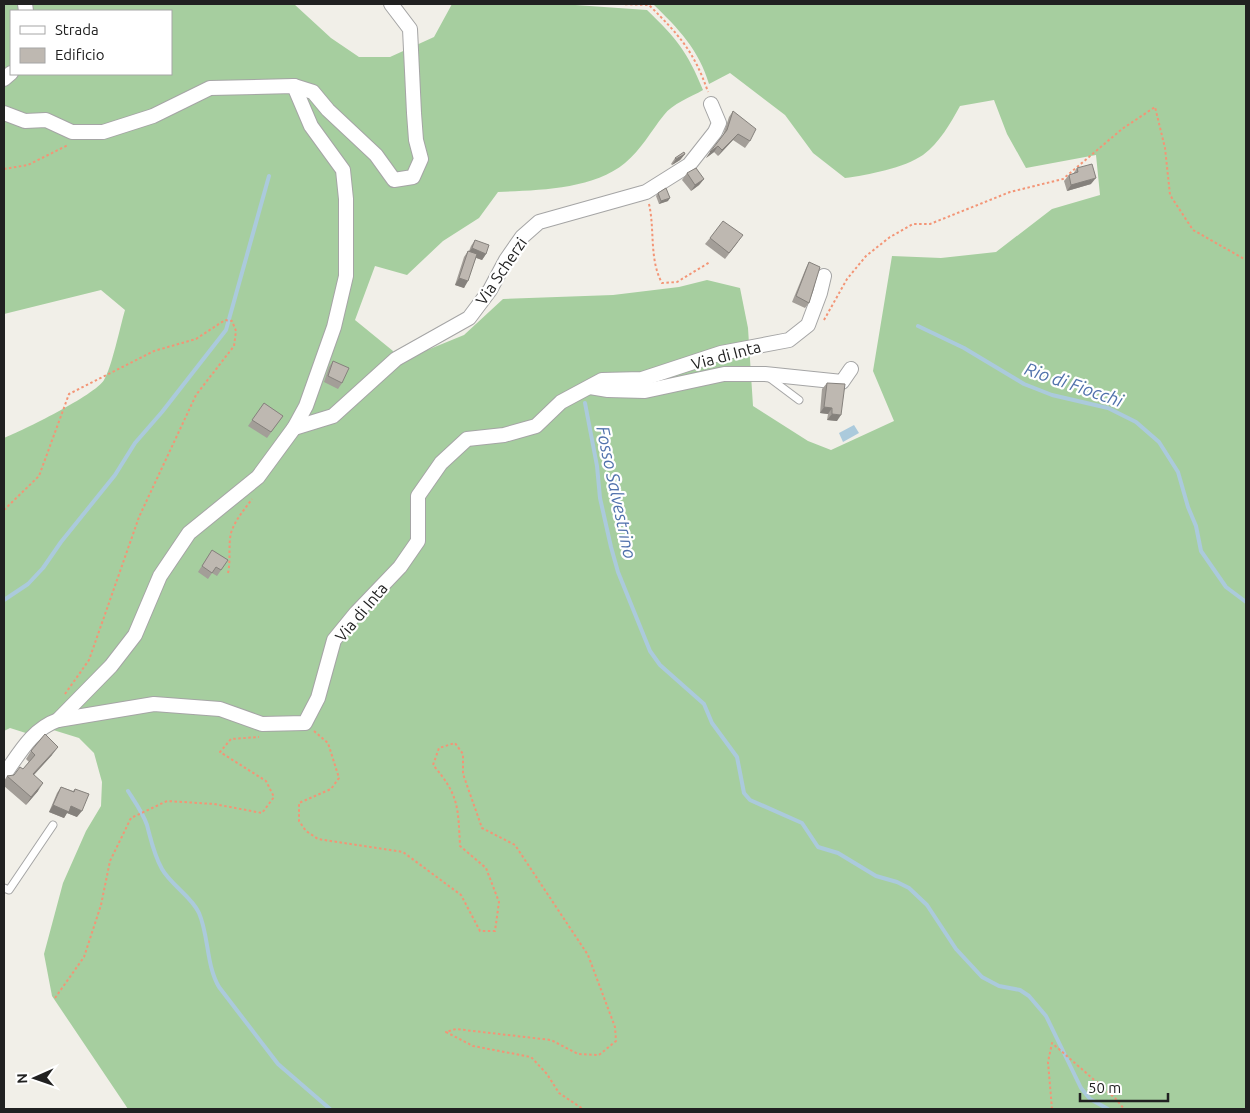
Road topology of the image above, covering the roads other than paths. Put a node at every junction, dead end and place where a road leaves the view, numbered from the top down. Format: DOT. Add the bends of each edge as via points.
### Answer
graph roads {
  1 [pos="391,4"];
  2 [pos="294,86"];
  3 [pos="711,104"];
  4 [pos="4,113"];
  5 [pos="824,276"];
  6 [pos="851,369"];
  7 [pos="766,374"];
  8 [pos="590,387"];
  9 [pos="799,400"];
  10 [pos="294,428"];
  11 [pos="58,720"];
  12 [pos="4,775"];
  13 [pos="53,825"];
  14 [pos="4,888"];
  1 -- 2 [label="street" via="410,29 416,140 421,159 413,177 394,180 376,155 313,92"];
  2 -- 4 [label="street" via="210,88 145,118 103,132 72,132 46,120 26,121"];
  2 -- 10 [label="street" via="311,126 343,170 346,276 334,328 306,406"];
  3 -- 10 [label="street, Via Scherzi" via="718,123 710,139 689,165 646,192 539,222 522,237 469,318 396,358 333,416"];
  5 -- 8 [label="street, Via di Inta" via="808,324 789,340 722,352 642,379 602,380"];
  6 -- 7 [label="street, Via di Inta" via="842,382"];
  7 -- 8 [label="street, Via di Inta" via="724,374 645,391"];
  7 -- 9 [label="lane"];
  8 -- 11 [label="street, Via di Inta" via="561,402 536,426 467,439 441,464 418,496 418,541 400,567 334,640 318,698 305,723 262,724 220,709 154,704"];
  10 -- 11 [label="street" via="258,477 189,533 160,576 135,635 111,666"];
  11 -- 12 [label="street" via="32,736"];
  13 -- 14 [label="lane" via="9,890"];
}
